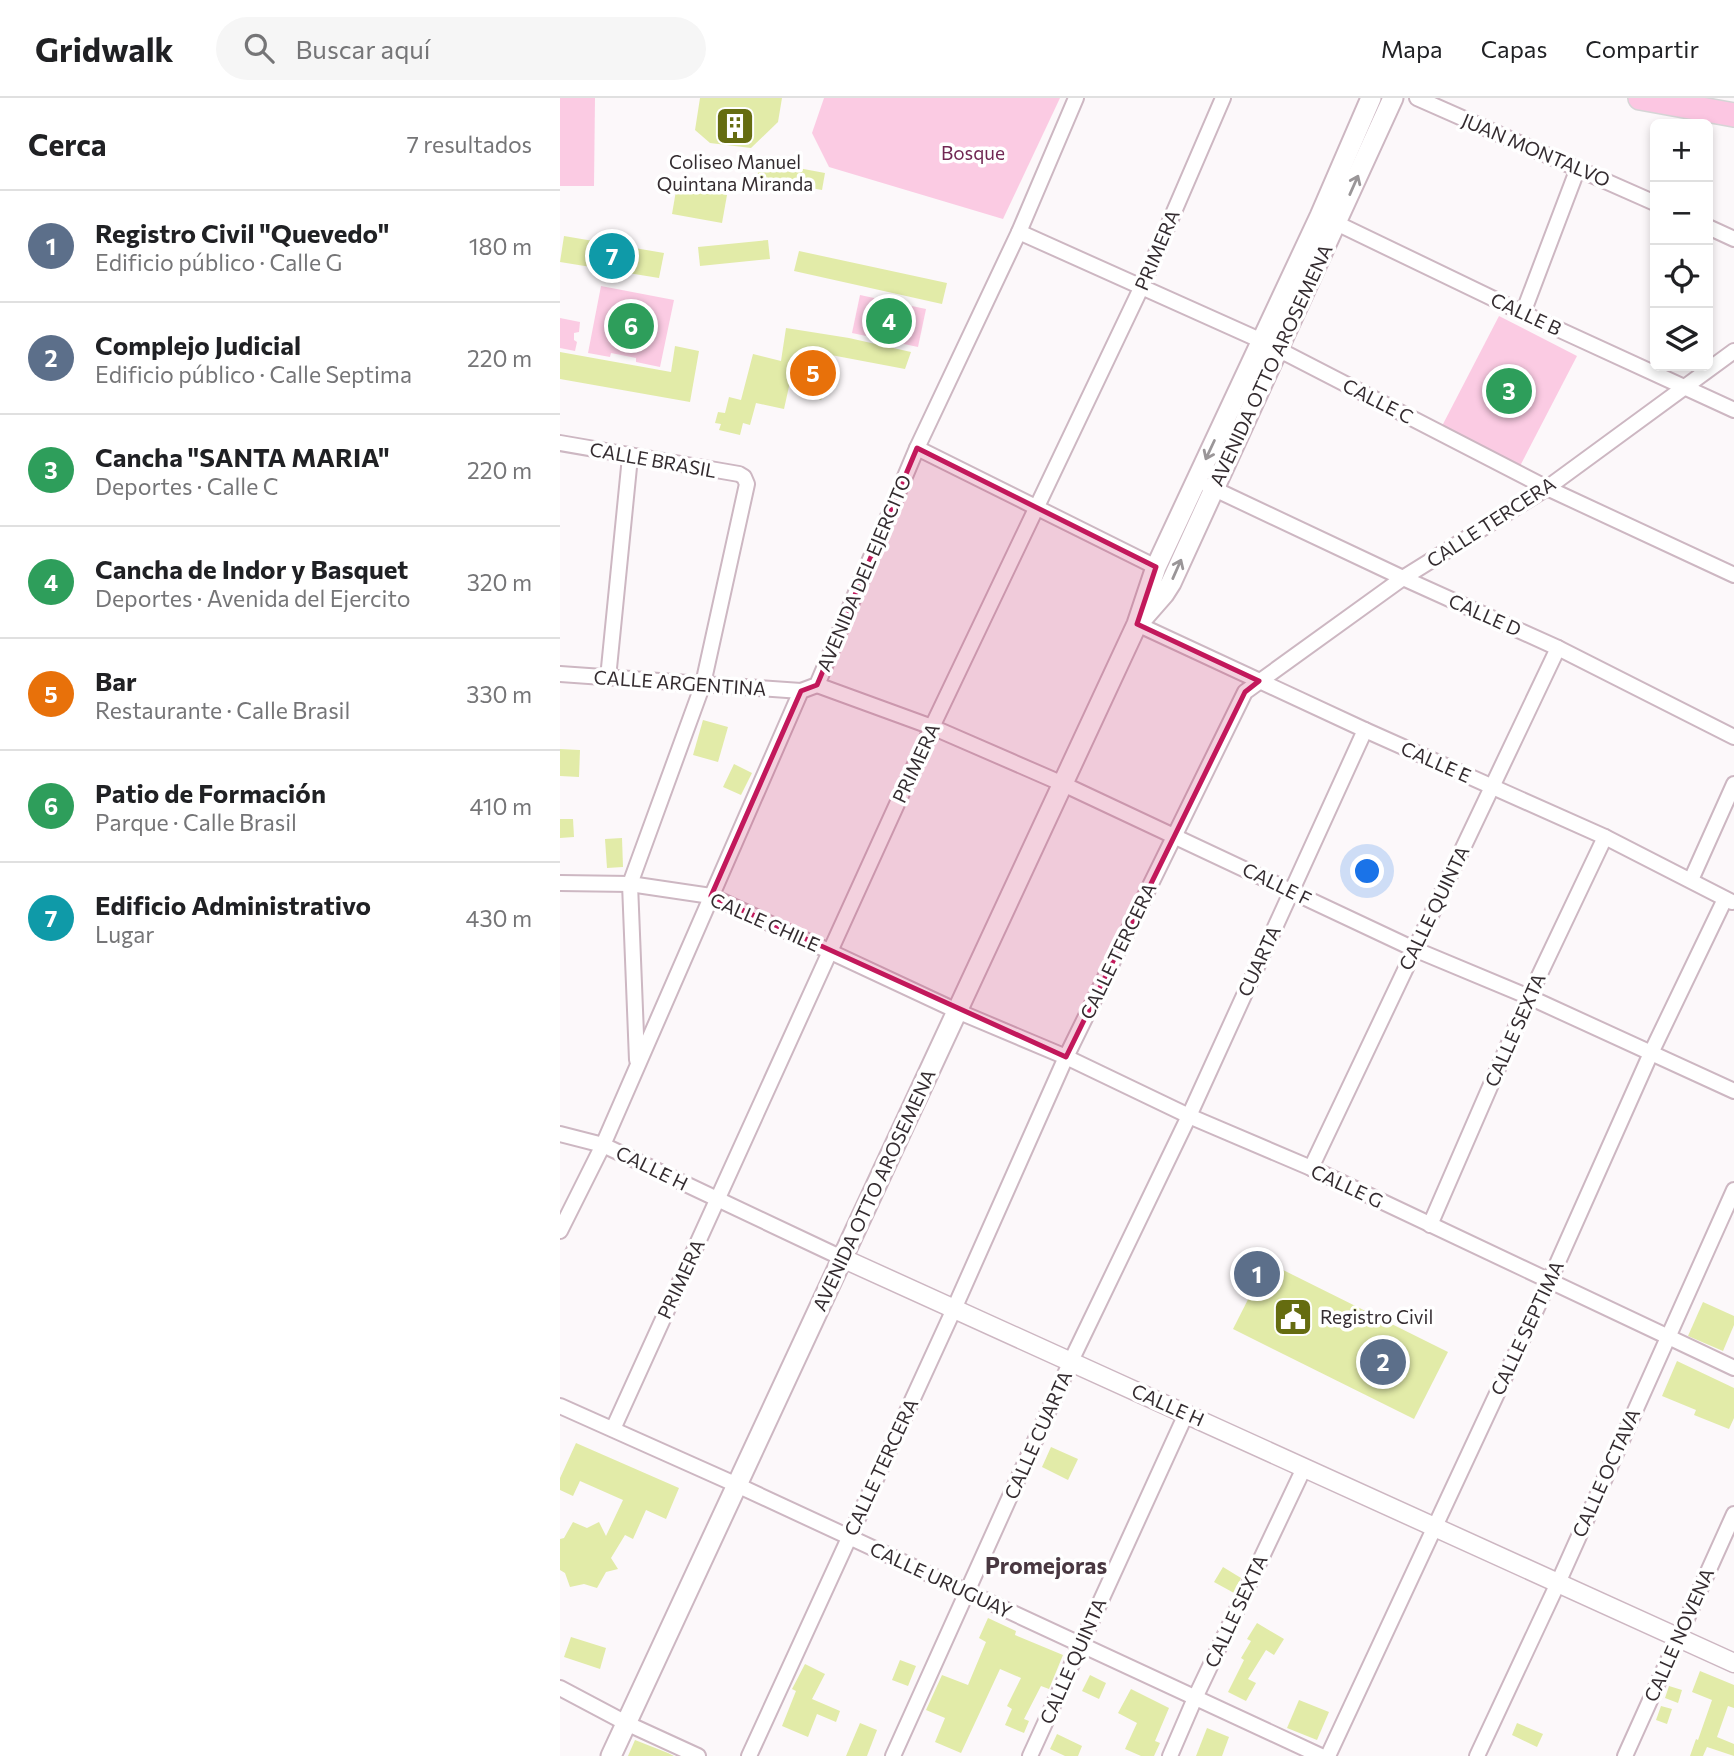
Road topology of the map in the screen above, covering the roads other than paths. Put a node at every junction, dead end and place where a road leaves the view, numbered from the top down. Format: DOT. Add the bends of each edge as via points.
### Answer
graph roads {
  1 [pos="1076,98"];
  2 [pos="1223,98"];
  3 [pos="1371,98"];
  4 [pos="1393,98"];
  5 [pos="1417,98"];
  6 [pos="1640,98"];
  7 [pos="1734,115"];
  8 [pos="1578,168"];
  9 [pos="1650,201"];
  10 [pos="1328,220"];
  11 [pos="1713,229"];
  12 [pos="1019,232"];
  13 [pos="1734,239"];
  14 [pos="1142,286"];
  15 [pos="1523,313"];
  16 [pos="1270,346"];
  17 [pos="1734,351"];
  18 [pos="1684,387"];
  19 [pos="1734,410"];
  20 [pos="560,443"];
  21 [pos="917,448"];
  22 [pos="630,457"];
  23 [pos="1205,484"];
  24 [pos="1547,488"];
  25 [pos="1037,508"];
  26 [pos="1156,566"];
  27 [pos="1734,575"];
  28 [pos="1403,578"];
  29 [pos="1137,624"];
  30 [pos="1558,648"];
  31 [pos="560,674"];
  32 [pos="608,678"];
  33 [pos="1259,681"];
  34 [pos="703,684"];
  35 [pos="817,685"];
  36 [pos="801,691"];
  37 [pos="932,727"];
  38 [pos="1366,730"];
  39 [pos="1734,737"];
  40 [pos="1063,783"];
  41 [pos="1734,784"];
  42 [pos="1493,787"];
  43 [pos="1175,835"];
  44 [pos="1605,837"];
  45 [pos="1691,880"];
  46 [pos="560,883"];
  47 [pos="631,884"];
  48 [pos="1291,892"];
  49 [pos="711,896"];
  50 [pos="1730,901"];
  51 [pos="1414,949"];
  52 [pos="830,951"];
  53 [pos="1529,997"];
  54 [pos="957,1011"];
  55 [pos="1651,1053"];
  56 [pos="1066,1057"];
  57 [pos="637,1066"];
  58 [pos="1734,1091"];
  59 [pos="1189,1116"];
  60 [pos="560,1134"];
  61 [pos="603,1144"];
  62 [pos="1311,1168"];
  63 [pos="1734,1190"];
  64 [pos="718,1200"];
  65 [pos="1430,1225"];
  66 [pos="560,1231"];
  67 [pos="842,1258"];
  68 [pos="1549,1282"];
  69 [pos="954,1308"];
  70 [pos="1667,1335"];
  71 [pos="1071,1362"];
  72 [pos="1734,1368"];
  73 [pos="560,1406"];
  74 [pos="1186,1414"];
  75 [pos="612,1429"];
  76 [pos="1304,1468"];
  77 [pos="737,1485"];
  78 [pos="1734,1514"];
  79 [pos="1435,1527"];
  80 [pos="849,1537"];
  81 [pos="1558,1583"];
  82 [pos="967,1592"];
  83 [pos="1678,1638"];
  84 [pos="1080,1644"];
  85 [pos="1734,1663"];
  86 [pos="560,1688"];
  87 [pos="1195,1698"];
  88 [pos="626,1723"];
  89 [pos="611,1756"];
  90 [pos="698,1756"];
  91 [pos="749,1756"];
  92 [pos="893,1756"];
  93 [pos="1030,1756"];
  94 [pos="1170,1756"];
  95 [pos="1321,1756"];
  96 [pos="1328,1756"];
  97 [pos="1477,1756"];
  98 [pos="1625,1756"];
  1 -- 12 [label="street, AVENIDA DEL EJERCITO"];
  2 -- 14 [label="street, PRIMERA"];
  3 -- 10 [label="main road, AVENIDA OTTO AROSEMENA"];
  10 -- 4 [label="main road, AVENIDA OTTO AROSEMENA, one-way"];
  5 -- 8 [label="street, JUAN MONTALVO"];
  6 -- 7 [label="highway"];
  8 -- 9 [label="street, JUAN MONTALVO"];
  8 -- 15 [label="street"];
  10 -- 15 [label="street, CALLE B"];
  10 -- 16 [label="main road, AVENIDA OTTO AROSEMENA"];
  11 -- 13 [label="street"];
  12 -- 14 [label="street, CALLE C"];
  12 -- 21 [label="street, AVENIDA DEL EJERCITO"];
  14 -- 16 [label="street, CALLE C"];
  14 -- 25 [label="street, PRIMERA"];
  15 -- 18 [label="street, CALLE B"];
  16 -- 23 [label="main road, AVENIDA OTTO AROSEMENA"];
  16 -- 24 [label="street, CALLE C"];
  17 -- 18 [label="street, CALLE TERCERA"];
  18 -- 19 [label="street, CALLE B"];
  18 -- 24 [label="street, CALLE TERCERA"];
  20 -- 22 [label="street, CALLE BRASIL"];
  21 -- 25 [label="street"];
  21 -- 35 [label="street, AVENIDA DEL EJERCITO"];
  22 -- 32 [label="street"];
  22 -- 34 [label="street, CALLE BRASIL" via="738,474 747,484"];
  23 -- 26 [label="main road, AVENIDA OTTO AROSEMENA"];
  23 -- 28 [label="street, CALLE D"];
  29 -- 23 [label="main road, AVENIDA OTTO AROSEMENA, one-way" via="1171,583"];
  24 -- 27 [label="street, CALLE C"];
  24 -- 28 [label="street, CALLE TERCERA"];
  25 -- 26 [label="street"];
  25 -- 37 [label="street, PRIMERA"];
  26 -- 29 [label="main road, AVENIDA OTTO AROSEMENA"];
  28 -- 30 [label="street, CALLE D"];
  28 -- 33 [label="street, CALLE TERCERA"];
  29 -- 33 [label="street, CALLE E"];
  29 -- 40 [label="main road, AVENIDA OTTO AROSEMENA"];
  30 -- 39 [label="street, CALLE D"];
  30 -- 42 [label="street, CALLE QUINTA"];
  31 -- 32 [label="street, CALLE ARGENTINA"];
  32 -- 34 [label="street, CALLE ARGENTINA"];
  33 -- 38 [label="street, CALLE E"];
  33 -- 43 [label="street, CALLE TERCERA" via="1245,692"];
  34 -- 36 [label="street, CALLE ARGENTINA"];
  34 -- 47 [label="street"];
  35 -- 36 [label="street, AVENIDA DEL EJERCITO"];
  35 -- 37 [label="street, CALLE F"];
  36 -- 49 [label="street, AVENIDA DEL EJERCITO"];
  37 -- 40 [label="street, CALLE F"];
  37 -- 52 [label="street, PRIMERA"];
  38 -- 42 [label="street, CALLE E"];
  38 -- 48 [label="street, CUARTA"];
  40 -- 43 [label="street, CALLE F"];
  40 -- 54 [label="main road, AVENIDA OTTO AROSEMENA"];
  41 -- 45 [label="street"];
  42 -- 44 [label="street, CALLE E"];
  42 -- 51 [label="street, CALLE QUINTA"];
  43 -- 48 [label="street, CALLE F"];
  43 -- 56 [label="street, CALLE TERCERA"];
  44 -- 45 [label="street, CALLE E"];
  44 -- 53 [label="street, CALLE SEXTA"];
  45 -- 50 [label="street, CALLE E"];
  46 -- 47 [label="street, CALLE CHILE"];
  47 -- 49 [label="street, CALLE CHILE"];
  47 -- 57 [label="street"];
  48 -- 51 [label="street, CALLE F"];
  48 -- 59 [label="street, CUARTA"];
  49 -- 52 [label="street, CALLE CHILE"];
  49 -- 57 [label="street, AVENIDA DEL EJERCITO"];
  50 -- 55 [label="street, CALLE SEPTIMA"];
  51 -- 53 [label="street, CALLE F"];
  51 -- 62 [label="street, CALLE QUINTA"];
  52 -- 54 [label="street, CALLE CHILE"];
  52 -- 64 [label="street, PRIMERA"];
  53 -- 55 [label="street, CALLE F"];
  53 -- 65 [label="street, CALLE SEXTA"];
  54 -- 56 [label="street, CALLE G"];
  54 -- 67 [label="main road, AVENIDA OTTO AROSEMENA"];
  55 -- 58 [label="street, CALLE F"];
  55 -- 68 [label="street, CALLE SEPTIMA"];
  56 -- 59 [label="street, CALLE G"];
  56 -- 69 [label="street, CALLE TERCERA"];
  57 -- 61 [label="street, AVENIDA DEL EJERCITO"];
  59 -- 62 [label="street, CALLE G"];
  59 -- 71 [label="street, CALLE CUARTA"];
  60 -- 61 [label="street, CALLE H"];
  61 -- 64 [label="street, CALLE H"];
  61 -- 66 [label="street, AVENIDA DEL EJERCITO"];
  62 -- 65 [label="street, CALLE G"];
  63 -- 70 [label="street, CALLE OCTAVA"];
  64 -- 67 [label="street, CALLE H"];
  64 -- 75 [label="street, PRIMERA"];
  65 -- 68 [label="street, CALLE G"];
  67 -- 69 [label="street, CALLE H"];
  67 -- 77 [label="main road, AVENIDA OTTO AROSEMENA"];
  68 -- 70 [label="street, CALLE G"];
  68 -- 79 [label="street, CALLE SEPTIMA"];
  69 -- 71 [label="street, CALLE H"];
  69 -- 80 [label="street, CALLE TERCERA"];
  70 -- 72 [label="street, CALLE G"];
  70 -- 81 [label="street, CALLE OCTAVA"];
  71 -- 74 [label="street, CALLE H"];
  71 -- 82 [label="street, CALLE CUARTA"];
  73 -- 75 [label="street, CALLE URUGUAY"];
  74 -- 76 [label="street, CALLE H"];
  74 -- 84 [label="street, CALLE QUINTA"];
  75 -- 77 [label="street, CALLE URUGUAY"];
  76 -- 79 [label="street, CALLE H"];
  76 -- 87 [label="street, CALLE SEXTA"];
  77 -- 80 [label="street, CALLE URUGUAY"];
  77 -- 88 [label="main road, AVENIDA OTTO AROSEMENA"];
  78 -- 83 [label="street, CALLE NOVENA"];
  79 -- 81 [label="street, CALLE H"];
  79 -- 96 [label="street, CALLE SEPTIMA"];
  80 -- 82 [label="street, CALLE URUGUAY"];
  80 -- 91 [label="street, CALLE TERCERA"];
  81 -- 83 [label="street, CALLE H"];
  81 -- 97 [label="street, CALLE OCTAVA"];
  82 -- 84 [label="street, CALLE URUGUAY"];
  82 -- 92 [label="street, CALLE CUARTA"];
  83 -- 85 [label="street, CALLE H"];
  83 -- 98 [label="street, CALLE NOVENA"];
  84 -- 87 [label="street, CALLE URUGUAY"];
  84 -- 93 [label="street, CALLE QUINTA"];
  86 -- 88 [label="street"];
  87 -- 94 [label="street, CALLE SEXTA"];
  87 -- 95 [label="street, CALLE URUGUAY"];
  88 -- 89 [label="main road, AVENIDA OTTO AROSEMENA"];
  88 -- 90 [label="street"];
}
